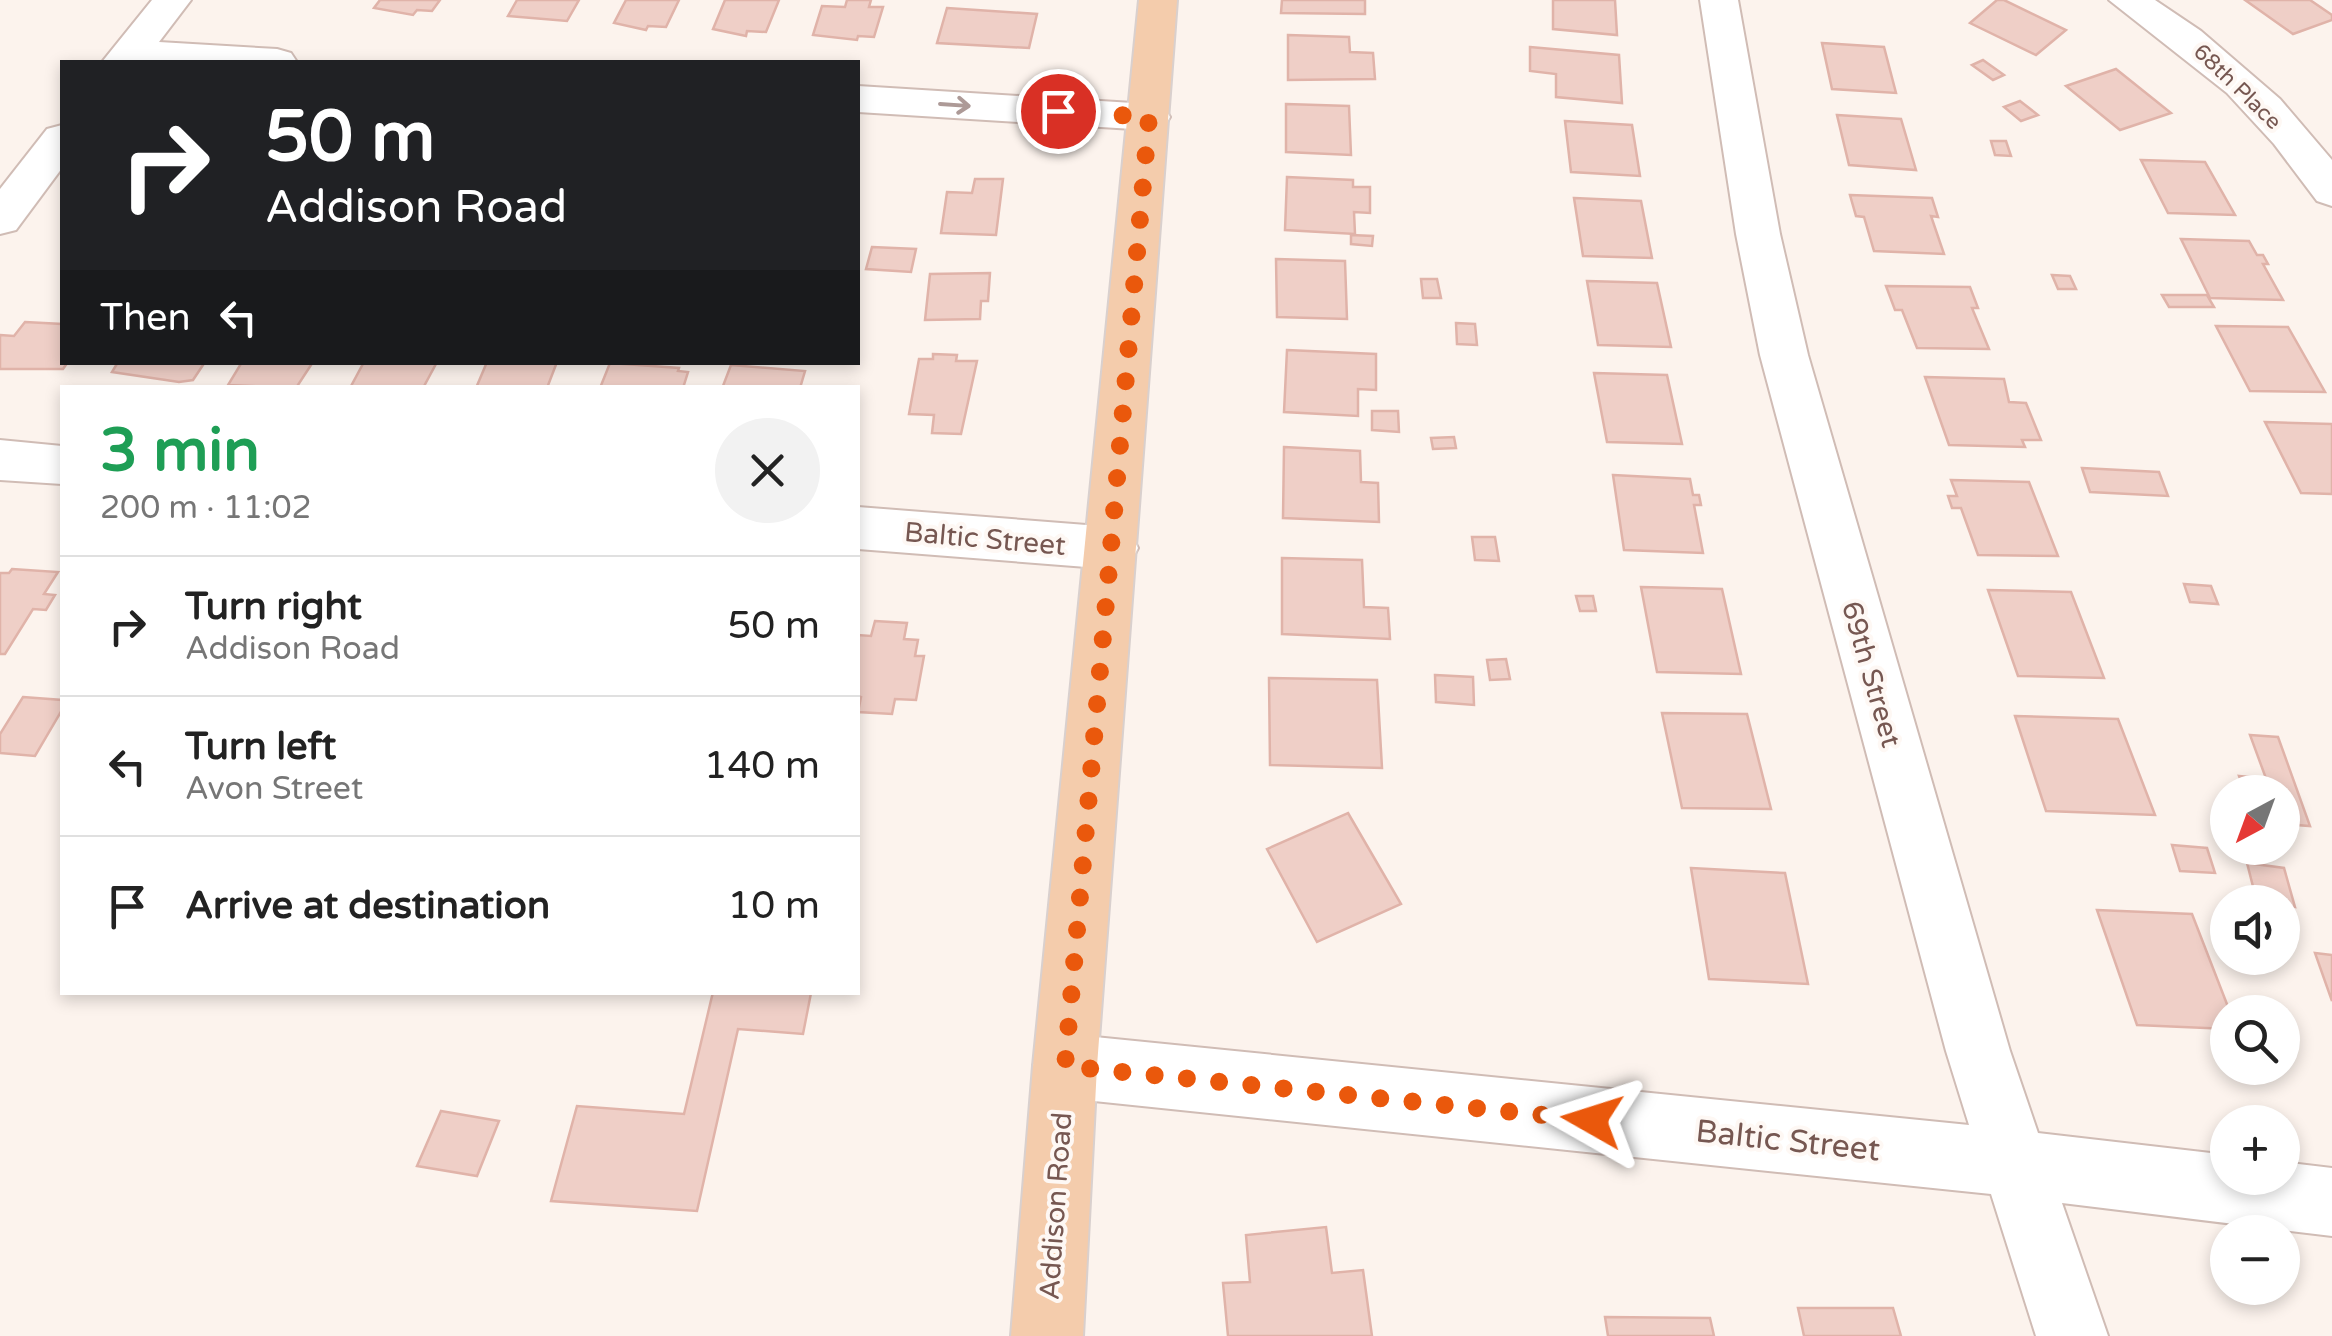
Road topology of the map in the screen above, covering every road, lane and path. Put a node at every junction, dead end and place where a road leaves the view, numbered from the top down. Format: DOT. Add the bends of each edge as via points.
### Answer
graph roads {
  1 [pos="172,0"];
  2 [pos="1158,0"];
  3 [pos="1719,0"];
  4 [pos="2128,0"];
  5 [pos="126,58"];
  6 [pos="202,60"];
  7 [pos="860,98"];
  8 [pos="1149,117"];
  9 [pos="60,142"];
  10 [pos="2332,190"];
  11 [pos="0,219"];
  12 [pos="0,460"];
  13 [pos="60,465"];
  14 [pos="860,528"];
  15 [pos="1112,548"];
  16 [pos="1065,1066"];
  17 [pos="2012,1164"];
  18 [pos="2332,1202"];
  19 [pos="1047,1336"];
  20 [pos="2072,1336"];
  1 -- 5 [label="street"];
  2 -- 8 [label="main road, Addison Road"];
  3 -- 17 [label="street, 69th Street" via="1784,355"];
  4 -- 10 [label="street, 68th Place" via="2222,64"];
  5 -- 6 [label="street"];
  7 -- 8 [label="street, one-way"];
  8 -- 15 [label="main road, Addison Road"];
  9 -- 11 [label="street"];
  12 -- 13 [label="street"];
  14 -- 15 [label="street, Baltic Street"];
  15 -- 16 [label="main road, Addison Road"];
  16 -- 17 [label="street, Baltic Street"];
  16 -- 19 [label="main road, Addison Road"];
  17 -- 18 [label="street, Baltic Street"];
  17 -- 20 [label="street, 69th Street"];
}
